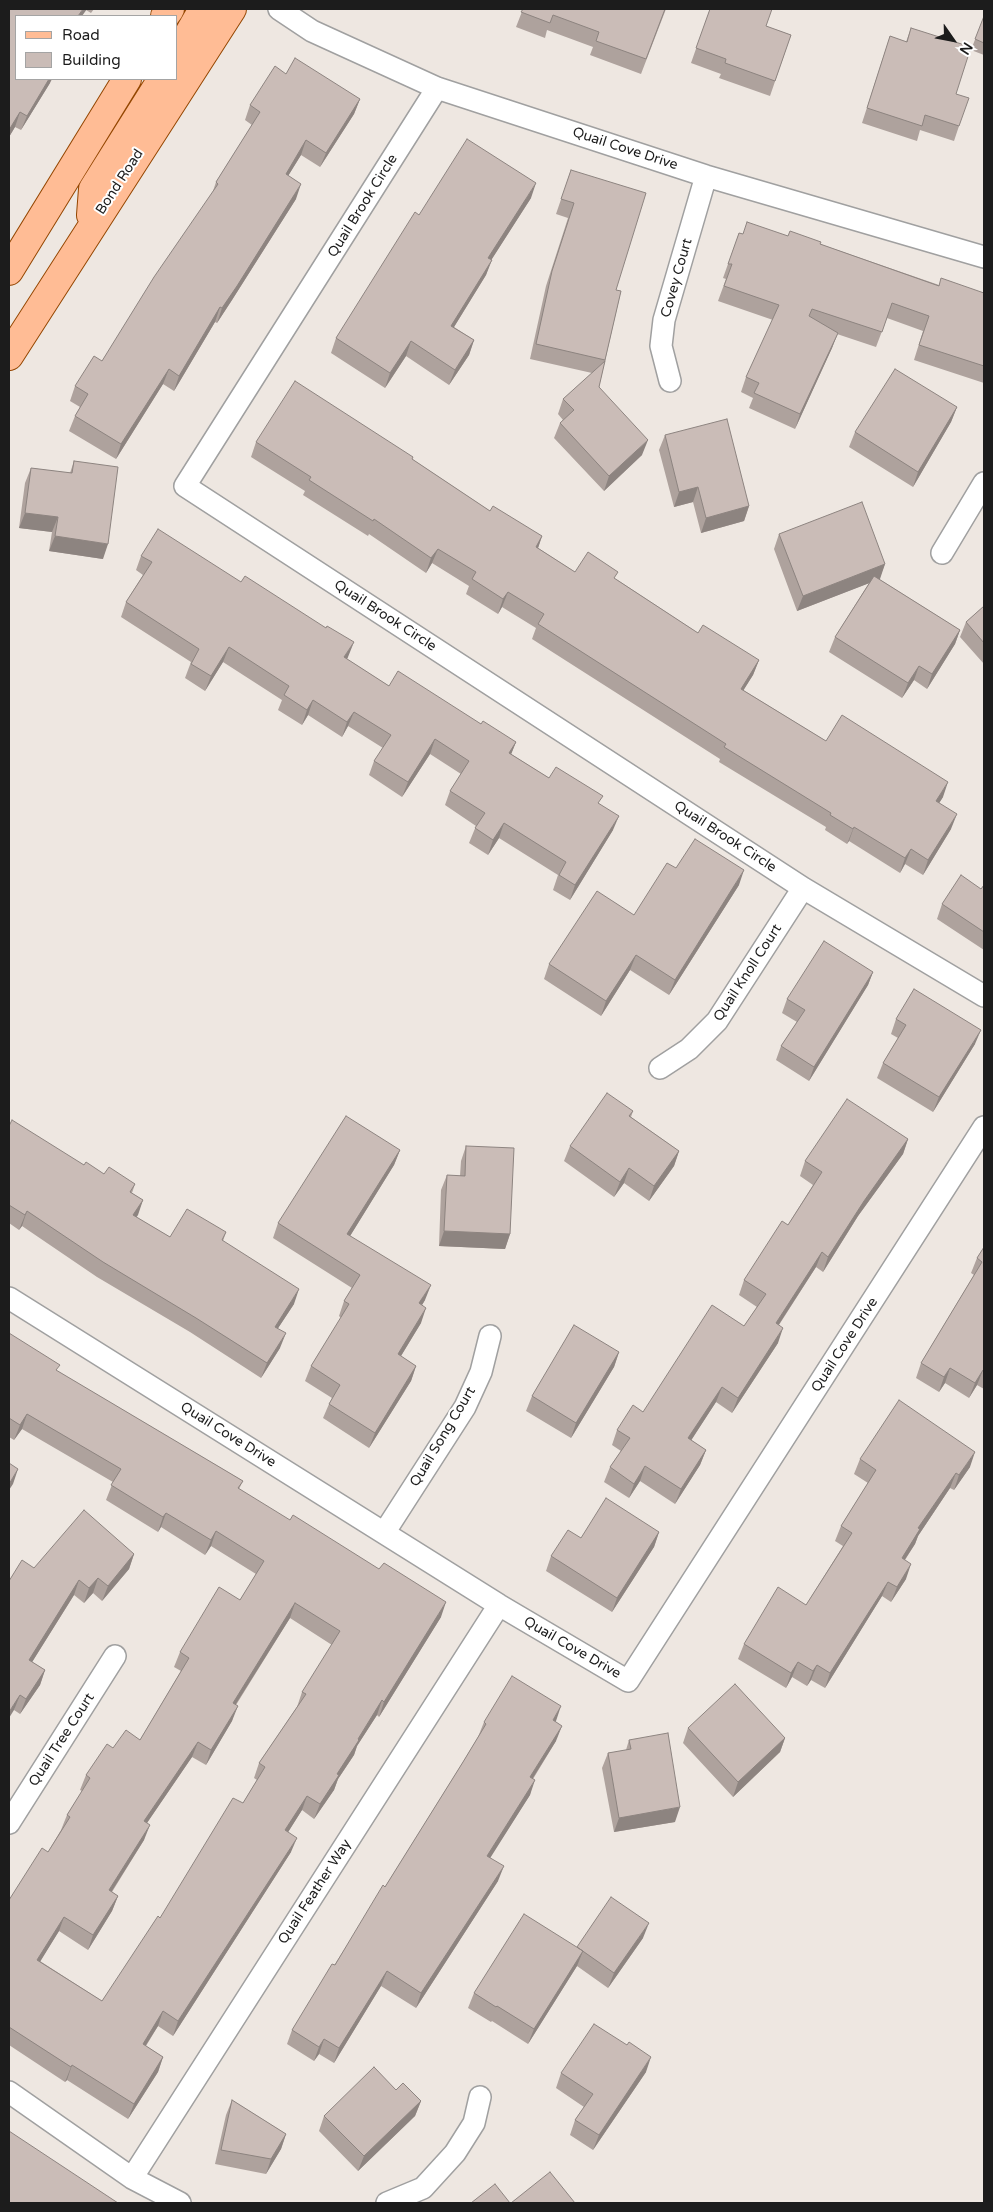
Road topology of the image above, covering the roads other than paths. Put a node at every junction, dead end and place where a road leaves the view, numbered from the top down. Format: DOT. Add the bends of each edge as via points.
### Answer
graph roads {
  1 [pos="203,9"];
  2 [pos="232,9"];
  3 [pos="279,9"];
  4 [pos="178,53"];
  5 [pos="126,80"];
  6 [pos="161,80"];
  7 [pos="437,88"];
  8 [pos="706,176"];
  9 [pos="89,231"];
  10 [pos="984,257"];
  11 [pos="9,271"];
  12 [pos="9,356"];
  13 [pos="670,381"];
  14 [pos="984,482"];
  15 [pos="942,553"];
  16 [pos="804,888"];
  17 [pos="984,996"];
  18 [pos="660,1068"];
  19 [pos="984,1127"];
  20 [pos="9,1298"];
  21 [pos="490,1336"];
  22 [pos="384,1533"];
  23 [pos="498,1605"];
  24 [pos="115,1656"];
  25 [pos="9,1823"];
  26 [pos="9,2092"];
  27 [pos="480,2097"];
  28 [pos="132,2178"];
  29 [pos="180,2203"];
  30 [pos="387,2203"];
  1 -- 4 [label="main road"];
  2 -- 9 [label="main road, Bond Road"];
  3 -- 7 [label="street, Quail Cove Drive" via="312,31"];
  5 -- 11 [label="main road"];
  6 -- 9 [label="main road" via="94,189"];
  7 -- 8 [label="street, Quail Cove Drive"];
  7 -- 16 [label="street, Quail Brook Circle" via="185,486"];
  8 -- 10 [label="street, Quail Cove Drive"];
  8 -- 13 [label="street, Covey Court" via="664,320 661,346"];
  9 -- 12 [label="main road, Bond Road"];
  14 -- 15 [label="street"];
  16 -- 17 [label="street, Quail Brook Circle"];
  16 -- 18 [label="street, Quail Knoll Court" via="717,1022 689,1049"];
  19 -- 23 [label="street, Quail Cove Drive" via="628,1681"];
  20 -- 22 [label="street, Quail Cove Drive"];
  21 -- 22 [label="street, Quail Song Court" via="481,1372 465,1407"];
  22 -- 23 [label="street, Quail Cove Drive"];
  23 -- 28 [label="street, Quail Feather Way"];
  24 -- 25 [label="street, Quail Tree Court"];
  26 -- 28 [label="street"];
  27 -- 30 [label="street" via="474,2123 455,2153 423,2188"];
  28 -- 29 [label="street"];
}
